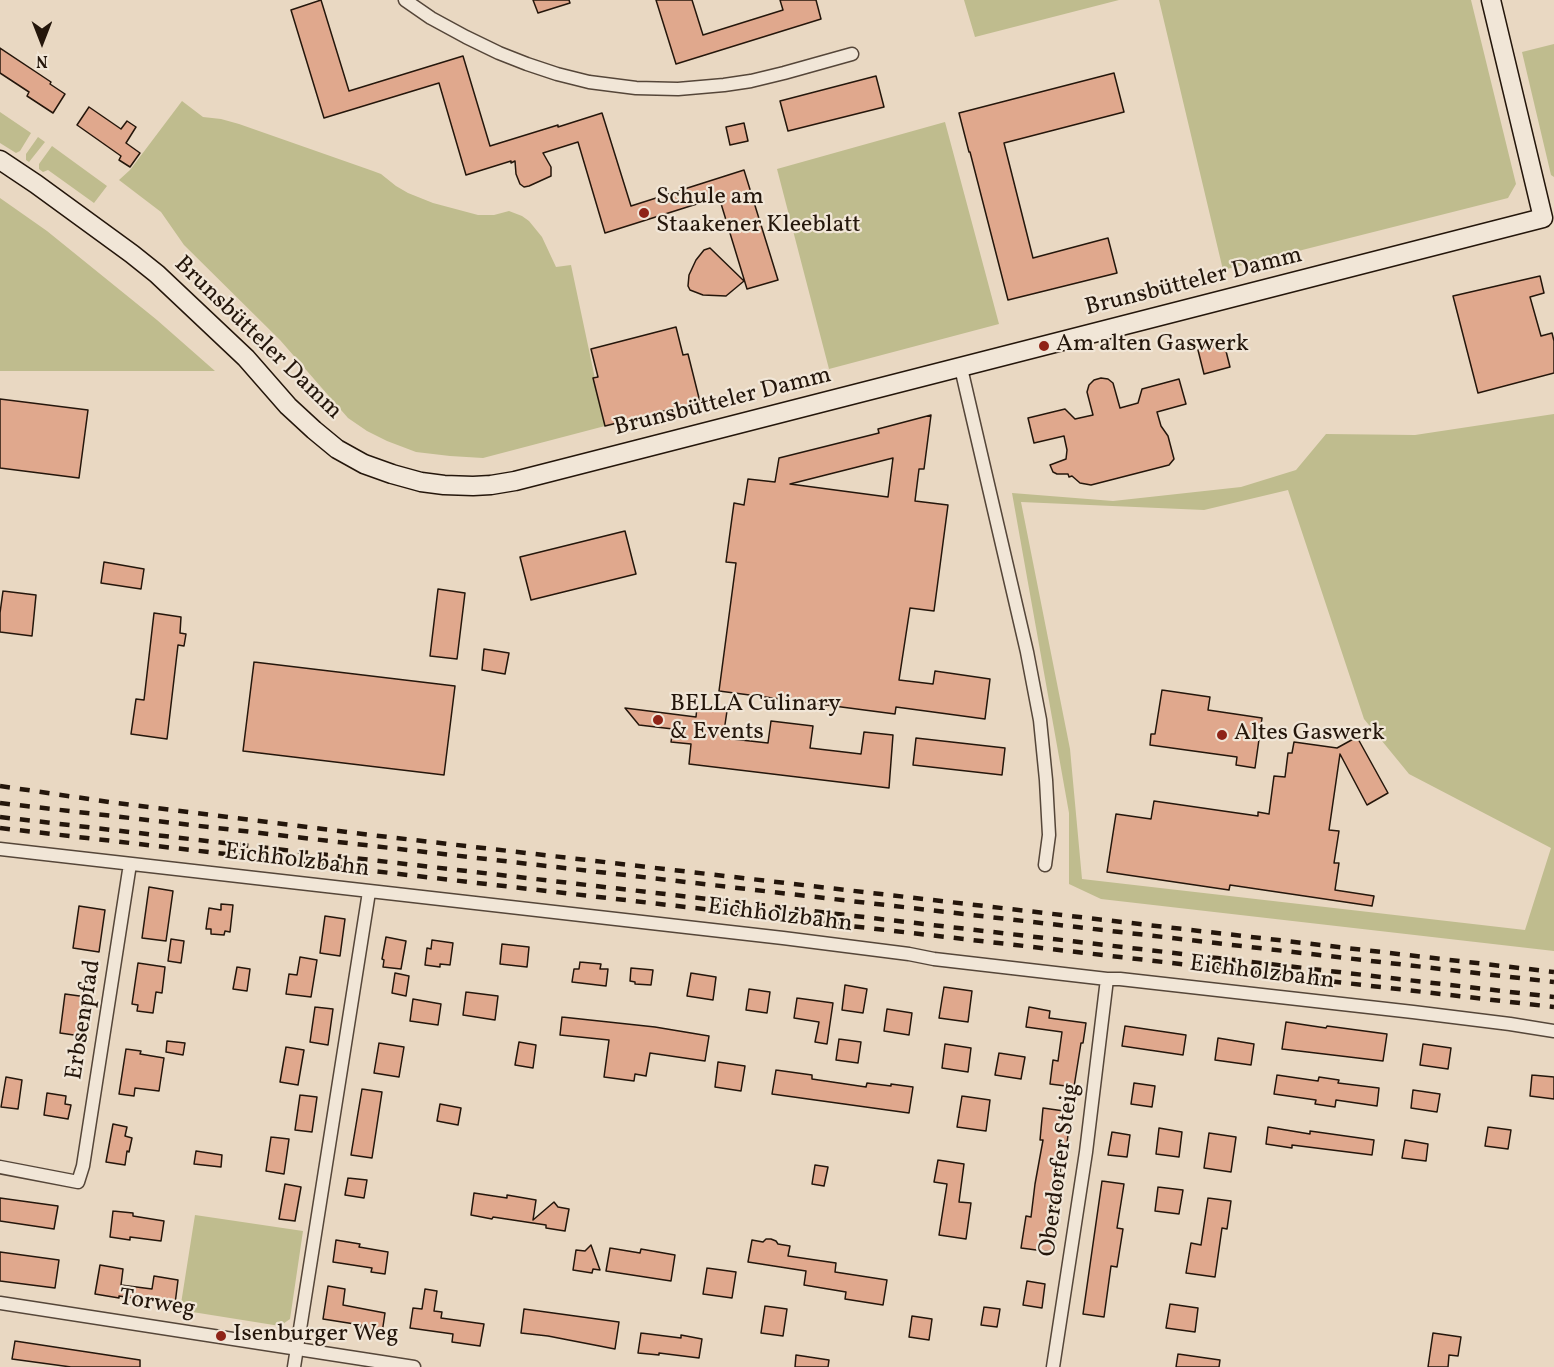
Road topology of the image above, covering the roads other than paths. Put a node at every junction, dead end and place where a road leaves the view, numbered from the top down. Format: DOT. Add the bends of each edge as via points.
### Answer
graph roads {
  1 [pos="405,0"];
  2 [pos="1491,0"];
  3 [pos="852,54"];
  4 [pos="0,160"];
  5 [pos="1548,216"];
  6 [pos="961,368"];
  7 [pos="0,849"];
  8 [pos="130,864"];
  9 [pos="1045,865"];
  10 [pos="369,892"];
  11 [pos="1107,979"];
  12 [pos="1554,1031"];
  13 [pos="0,1167"];
  14 [pos="0,1303"];
  15 [pos="297,1348"];
  16 [pos="294,1367"];
  17 [pos="414,1367"];
  18 [pos="1053,1367"];
  1 -- 3 [label="street" via="466,37 527,64 589,82 636,88 724,86"];
  2 -- 5 [label="main road"];
  4 -- 6 [label="main road, Brunsbütteler Damm" via="157,274 246,358 288,406 337,449 364,464 421,482 473,486 515,481"];
  5 -- 6 [label="main road, Brunsbütteler Damm"];
  6 -- 9 [label="street" via="1040,720 1049,835"];
  7 -- 8 [label="street, Eichholzbahn"];
  8 -- 10 [label="street, Eichholzbahn"];
  8 -- 13 [label="street, Erbsenpfad" via="78,1182"];
  10 -- 11 [label="street, Eichholzbahn"];
  10 -- 15 [label="street"];
  11 -- 12 [label="street, Eichholzbahn"];
  11 -- 18 [label="street, Oberdorfer Steig" via="1086,1152"];
  14 -- 15 [label="street, Torweg"];
  15 -- 16 [label="street"];
  15 -- 17 [label="street, Torweg"];
}
